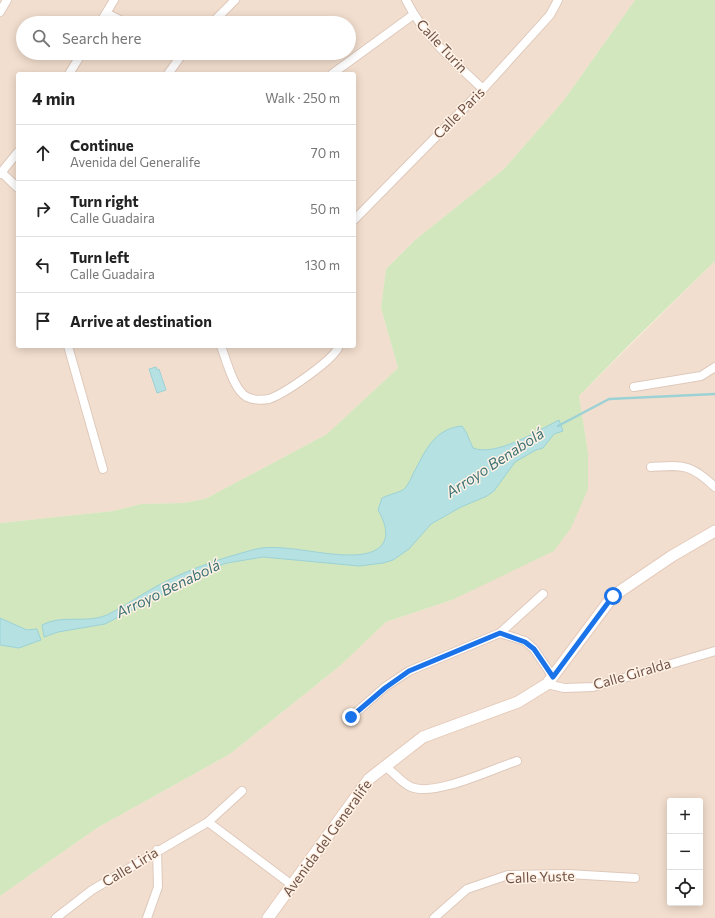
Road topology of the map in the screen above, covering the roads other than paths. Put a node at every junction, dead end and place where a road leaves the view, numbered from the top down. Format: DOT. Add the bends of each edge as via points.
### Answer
graph roads {
  1 [pos="7,0"];
  2 [pos="114,0"];
  3 [pos="235,0"];
  4 [pos="406,0"];
  5 [pos="558,0"];
  6 [pos="0,12"];
  7 [pos="106,13"];
  8 [pos="413,15"];
  9 [pos="104,16"];
  10 [pos="112,16"];
  11 [pos="219,16"];
  12 [pos="356,57"];
  13 [pos="78,60"];
  14 [pos="176,60"];
  15 [pos="351,60"];
  16 [pos="70,72"];
  17 [pos="169,72"];
  18 [pos="335,72"];
  19 [pos="483,88"];
  20 [pos="16,155"];
  21 [pos="1,174"];
  22 [pos="16,186"];
  23 [pos="356,218"];
  24 [pos="69,348"];
  25 [pos="222,348"];
  26 [pos="338,348"];
  27 [pos="715,367"];
  28 [pos="634,387"];
  29 [pos="651,467"];
  30 [pos="103,469"];
  31 [pos="715,487"];
  32 [pos="715,531"];
  33 [pos="544,594"];
  34 [pos="500,633"];
  35 [pos="715,651"];
  36 [pos="550,680"];
  37 [pos="351,717"];
  38 [pos="517,760"];
  39 [pos="386,766"];
  40 [pos="242,791"];
  41 [pos="208,822"];
  42 [pos="157,850"];
  43 [pos="635,878"];
  44 [pos="292,885"];
  45 [pos="56,918"];
  46 [pos="147,918"];
  47 [pos="268,918"];
  48 [pos="434,918"];
  1 -- 6 [label="street"];
  2 -- 7 [label="street"];
  3 -- 11 [label="street"];
  4 -- 8 [label="street, Calle Turin"];
  5 -- 19 [label="street, Calle Paris" via="550,15"];
  7 -- 9 [label="street"];
  7 -- 10 [label="street"];
  8 -- 12 [label="street"];
  8 -- 19 [label="street, Calle Turin" via="444,52"];
  13 -- 16 [label="street"];
  14 -- 17 [label="street"];
  15 -- 18 [label="street"];
  19 -- 23 [label="street, Calle Paris"];
  20 -- 21 [label="street"];
  21 -- 22 [label="street"];
  24 -- 30 [label="street"];
  25 -- 26 [label="street" via="240,391 247,398 258,400 268,399 283,392 328,361"];
  27 -- 28 [label="street" via="701,376"];
  29 -- 31 [label="street" via="680,465 697,471"];
  32 -- 36 [label="street, Avenida del Generalife" via="672,556 613,596"];
  33 -- 34 [label="street"];
  34 -- 36 [label="street" via="525,642 534,649"];
  34 -- 37 [label="street" via="409,671"];
  35 -- 36 [label="street, Calle Giralda" via="592,687 564,688"];
  36 -- 39 [label="street, Avenida del Generalife" via="518,702 423,737"];
  38 -- 39 [label="street" via="440,788 424,789 411,787"];
  39 -- 44 [label="street, Avenida del Generalife" via="369,778"];
  40 -- 41 [label="street, Calle Liria"];
  41 -- 42 [label="street, Calle Liria"];
  41 -- 44 [label="street"];
  42 -- 45 [label="street, Calle Liria" via="92,890"];
  42 -- 46 [label="street" via="158,887"];
  43 -- 48 [label="street, Calle Yuste" via="568,874 508,875 467,889"];
  44 -- 47 [label="street, Avenida del Generalife"];
}
